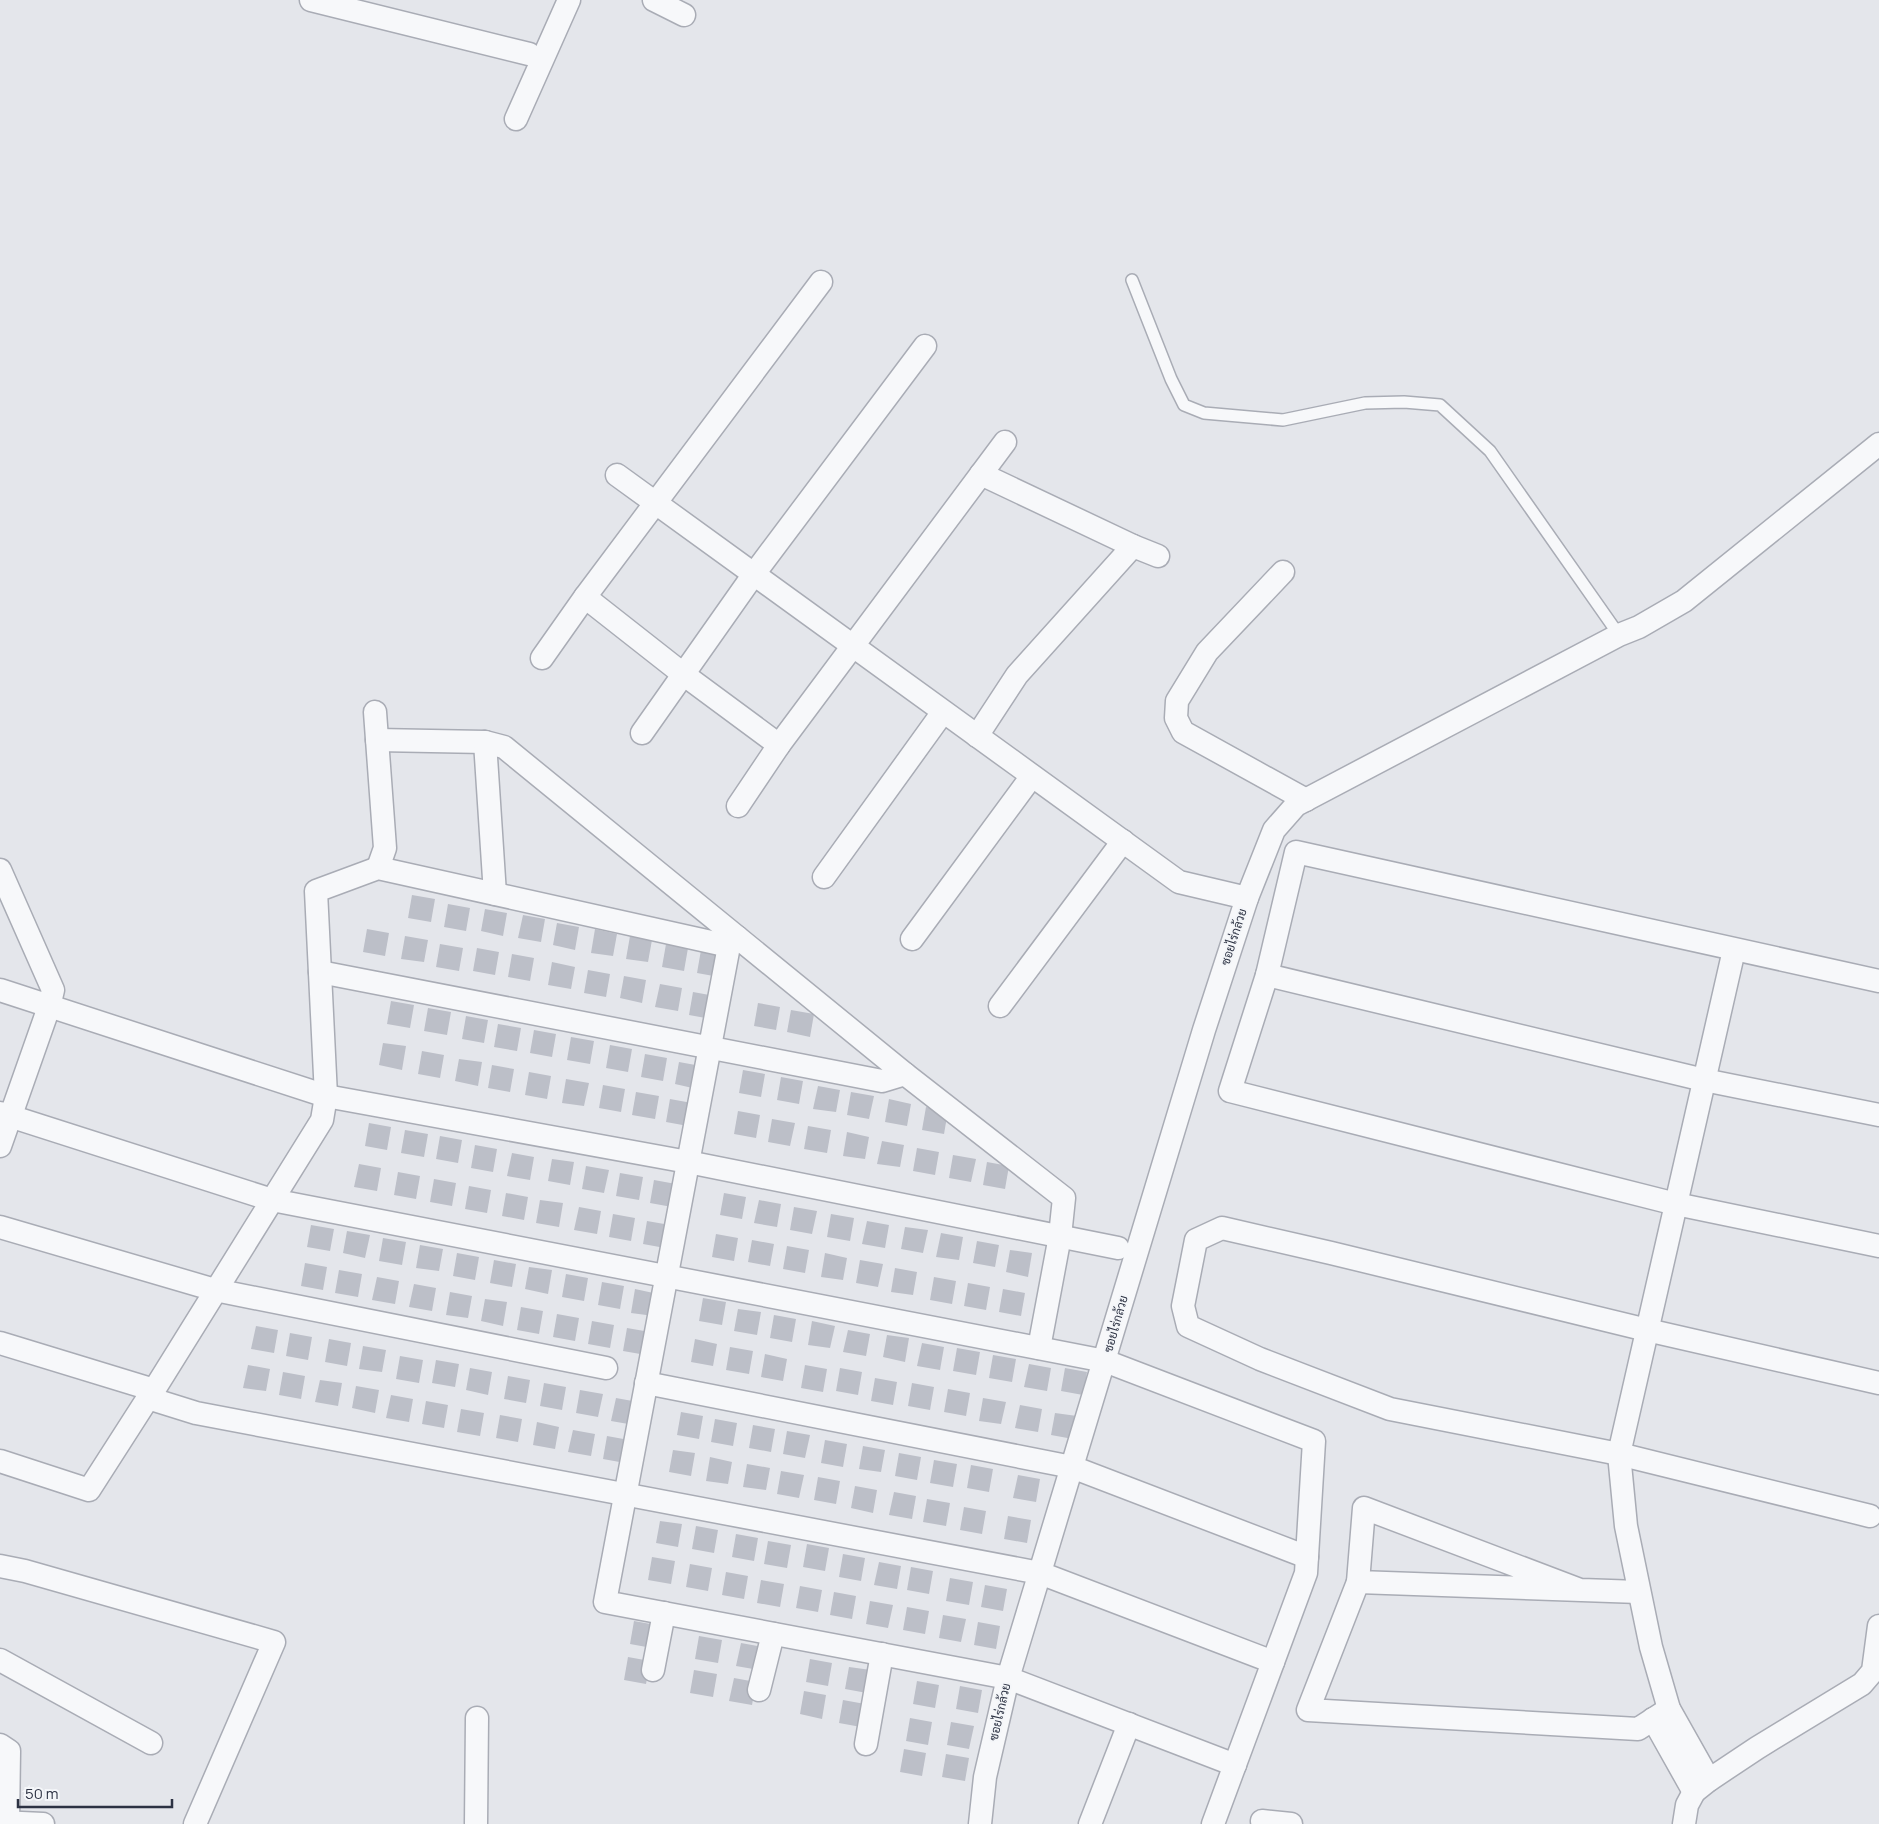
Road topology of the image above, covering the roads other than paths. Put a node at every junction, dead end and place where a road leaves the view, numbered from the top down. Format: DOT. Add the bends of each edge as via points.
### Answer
graph roads {
  1 [pos="311,0"];
  2 [pos="569,0"];
  3 [pos="654,0"];
  4 [pos="380,9"];
  5 [pos="684,15"];
  6 [pos="529,54"];
  7 [pos="516,119"];
  8 [pos="1132,280"];
  9 [pos="821,282"];
  10 [pos="925,346"];
  11 [pos="1005,442"];
  12 [pos="1879,444"];
  13 [pos="981,474"];
  14 [pos="617,475"];
  15 [pos="656,504"];
  16 [pos="1133,546"];
  17 [pos="1158,556"];
  18 [pos="1283,572"];
  19 [pos="754,574"];
  20 [pos="585,597"];
  21 [pos="1619,635"];
  22 [pos="853,646"];
  23 [pos="542,658"];
  24 [pos="683,674"];
  25 [pos="375,712"];
  26 [pos="943,712"];
  27 [pos="642,733"];
  28 [pos="977,736"];
  29 [pos="377,740"];
  30 [pos="485,742"];
  31 [pos="779,745"];
  32 [pos="1032,776"];
  33 [pos="1306,800"];
  34 [pos="738,806"];
  35 [pos="1123,841"];
  36 [pos="378,868"];
  37 [pos="0,870"];
  38 [pos="824,877"];
  39 [pos="495,894"];
  40 [pos="1247,898"];
  41 [pos="912,939"];
  42 [pos="733,942"];
  43 [pos="1734,950"];
  44 [pos="320,972"];
  45 [pos="1267,975"];
  46 [pos="1879,982"];
  47 [pos="0,990"];
  48 [pos="1000,1006"];
  49 [pos="49,1007"];
  50 [pos="710,1048"];
  51 [pos="905,1074"];
  52 [pos="1704,1080"];
  53 [pos="326,1096"];
  54 [pos="5,1114"];
  55 [pos="1879,1115"];
  56 [pos="0,1146"];
  57 [pos="688,1162"];
  58 [pos="272,1200"];
  59 [pos="1676,1204"];
  60 [pos="0,1227"];
  61 [pos="1060,1236"];
  62 [pos="1879,1246"];
  63 [pos="1118,1248"];
  64 [pos="666,1276"];
  65 [pos="215,1290"];
  66 [pos="1647,1330"];
  67 [pos="0,1342"];
  68 [pos="1039,1348"];
  69 [pos="1105,1360"];
  70 [pos="606,1368"];
  71 [pos="646,1383"];
  72 [pos="1879,1383"];
  73 [pos="151,1394"];
  74 [pos="1619,1454"];
  75 [pos="0,1461"];
  76 [pos="1072,1467"];
  77 [pos="625,1495"];
  78 [pos="1870,1516"];
  79 [pos="1307,1557"];
  80 [pos="0,1566"];
  81 [pos="1040,1573"];
  82 [pos="1358,1582"];
  83 [pos="1580,1590"];
  84 [pos="1639,1592"];
  85 [pos="664,1613"];
  86 [pos="1879,1626"];
  87 [pos="773,1634"];
  88 [pos="882,1654"];
  89 [pos="0,1660"];
  90 [pos="1273,1662"];
  91 [pos="653,1670"];
  92 [pos="1876,1671"];
  93 [pos="1008,1678"];
  94 [pos="760,1690"];
  95 [pos="1661,1714"];
  96 [pos="477,1718"];
  97 [pos="1129,1724"];
  98 [pos="152,1743"];
  99 [pos="866,1744"];
  100 [pos="0,1745"];
  101 [pos="1235,1765"];
  102 [pos="1702,1786"];
  103 [pos="1262,1821"];
  104 [pos="4,1822"];
  105 [pos="43,1824"];
  106 [pos="194,1824"];
  107 [pos="476,1824"];
  108 [pos="980,1824"];
  109 [pos="1090,1824"];
  110 [pos="1213,1824"];
  111 [pos="1290,1824"];
  112 [pos="1684,1824"];
  1 -- 4 [label="street"];
  2 -- 7 [label="street"];
  3 -- 5 [label="street"];
  4 -- 6 [label="street"];
  8 -- 21 [label="lane" via="1184,405 1204,413 1283,420 1365,404 1440,404 1490,451"];
  9 -- 15 [label="street"];
  10 -- 19 [label="street"];
  11 -- 13 [label="street"];
  12 -- 21 [label="street, ซอยไร่กล้วย" via="1684,601"];
  13 -- 16 [label="street"];
  13 -- 22 [label="street"];
  14 -- 15 [label="street"];
  15 -- 19 [label="street"];
  15 -- 20 [label="street"];
  16 -- 17 [label="street"];
  16 -- 28 [label="street" via="1017,675"];
  18 -- 33 [label="street" via="1207,652 1177,701 1176,718 1183,732"];
  19 -- 22 [label="street"];
  19 -- 24 [label="street"];
  20 -- 23 [label="street"];
  20 -- 24 [label="street"];
  21 -- 33 [label="street, ซอยไร่กล้วย"];
  22 -- 26 [label="street"];
  22 -- 31 [label="street"];
  24 -- 27 [label="street"];
  24 -- 31 [label="street"];
  25 -- 29 [label="street"];
  26 -- 28 [label="street"];
  26 -- 38 [label="street"];
  28 -- 32 [label="street"];
  29 -- 30 [label="street"];
  29 -- 36 [label="street" via="385,848"];
  30 -- 39 [label="street"];
  30 -- 42 [label="street" via="504,747"];
  31 -- 34 [label="street"];
  32 -- 35 [label="street"];
  32 -- 41 [label="street"];
  33 -- 40 [label="street, ซอยไร่กล้วย" via="1296,805 1274,830"];
  35 -- 40 [label="street" via="1179,882"];
  35 -- 48 [label="street"];
  36 -- 39 [label="street"];
  36 -- 44 [label="street" via="316,891"];
  37 -- 49 [label="street" via="54,990"];
  39 -- 42 [label="street"];
  40 -- 69 [label="street, ซอยไร่กล้วย"];
  42 -- 50 [label="street"];
  42 -- 51 [label="street"];
  43 -- 45 [label="street" via="1296,852"];
  43 -- 46 [label="street"];
  43 -- 52 [label="street"];
  44 -- 50 [label="street"];
  44 -- 53 [label="street"];
  45 -- 52 [label="street"];
  45 -- 59 [label="street" via="1230,1091"];
  47 -- 49 [label="street"];
  49 -- 53 [label="street"];
  49 -- 54 [label="street"];
  50 -- 51 [label="street" via="882,1081"];
  50 -- 57 [label="street"];
  51 -- 61 [label="street" via="1064,1198"];
  52 -- 55 [label="street"];
  52 -- 59 [label="street"];
  53 -- 57 [label="street"];
  53 -- 58 [label="street" via="322,1120"];
  54 -- 56 [label="street"];
  54 -- 58 [label="street"];
  57 -- 61 [label="street"];
  57 -- 64 [label="street"];
  58 -- 64 [label="street"];
  58 -- 65 [label="street"];
  59 -- 62 [label="street"];
  59 -- 66 [label="street"];
  60 -- 65 [label="street"];
  61 -- 63 [label="street"];
  61 -- 68 [label="street"];
  64 -- 68 [label="street"];
  64 -- 71 [label="street"];
  65 -- 70 [label="street"];
  65 -- 73 [label="street"];
  66 -- 72 [label="street"];
  66 -- 74 [label="street"];
  66 -- 74 [label="street" via="1222,1228 1196,1240 1183,1306 1188,1326 1260,1359 1390,1409"];
  67 -- 73 [label="street"];
  68 -- 69 [label="street"];
  69 -- 76 [label="street, ซอยไร่กล้วย"];
  69 -- 79 [label="street" via="1314,1441"];
  71 -- 76 [label="street"];
  71 -- 77 [label="street"];
  73 -- 75 [label="street" via="90,1490"];
  73 -- 77 [label="street" via="196,1413"];
  74 -- 78 [label="street"];
  74 -- 84 [label="street" via="1626,1526"];
  76 -- 79 [label="street"];
  76 -- 81 [label="street, ซอยไร่กล้วย"];
  77 -- 81 [label="street"];
  77 -- 85 [label="street" via="604,1602"];
  79 -- 90 [label="street" via="1306,1573"];
  80 -- 106 [label="street" via="274,1642"];
  81 -- 90 [label="street"];
  81 -- 93 [label="street, ซอยไร่กล้วย"];
  82 -- 83 [label="street"];
  82 -- 83 [label="street" via="1364,1508"];
  82 -- 95 [label="street" via="1308,1710 1638,1729"];
  83 -- 84 [label="street"];
  84 -- 95 [label="street"];
  85 -- 87 [label="street"];
  85 -- 91 [label="street"];
  86 -- 92 [label="street"];
  87 -- 88 [label="street"];
  87 -- 94 [label="street"];
  88 -- 93 [label="street"];
  88 -- 99 [label="street"];
  89 -- 98 [label="street"];
  90 -- 101 [label="street"];
  92 -- 102 [label="street" via="1862,1684"];
  93 -- 97 [label="street"];
  93 -- 108 [label="street, ซอยไร่กล้วย" via="985,1777"];
  95 -- 102 [label="street"];
  96 -- 107 [label="street"];
  97 -- 101 [label="street"];
  97 -- 109 [label="street"];
  100 -- 104 [label="street" via="9,1751"];
  101 -- 110 [label="street"];
  102 -- 112 [label="street" via="1687,1805"];
  103 -- 111 [label="street"];
  104 -- 105 [label="street"];
}
